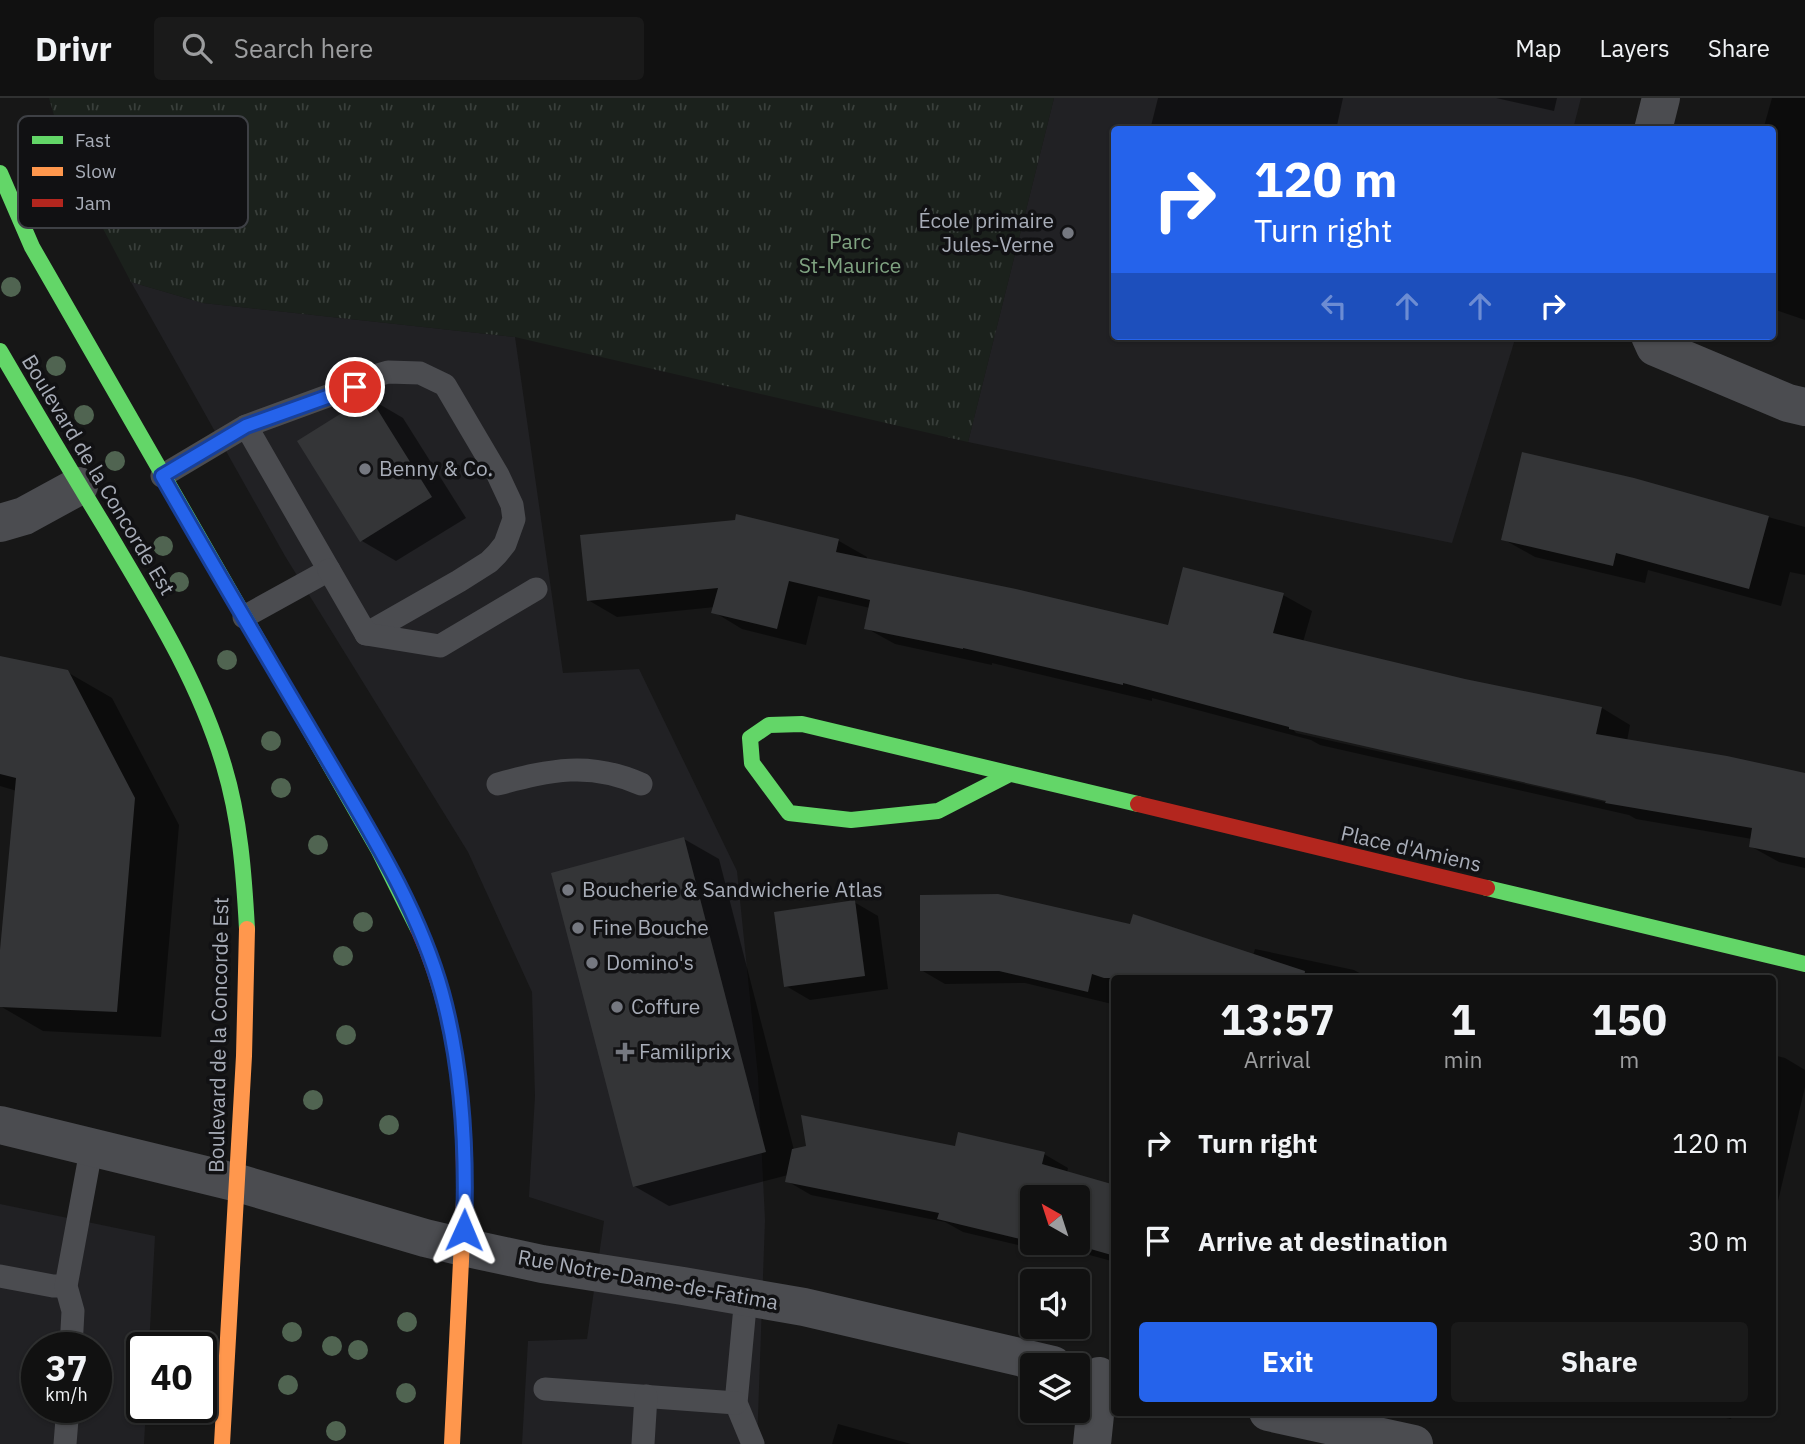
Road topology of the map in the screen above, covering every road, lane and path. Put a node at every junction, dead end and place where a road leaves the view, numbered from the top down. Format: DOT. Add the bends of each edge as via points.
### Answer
graph roads {
  1 [pos="1661,98"];
  2 [pos="1654,126"];
  3 [pos="0,173"];
  4 [pos="18,215"];
  5 [pos="24,228"];
  6 [pos="1652,340"];
  7 [pos="0,351"];
  8 [pos="1805,407"];
  9 [pos="246,426"];
  10 [pos="162,476"];
  11 [pos="79,486"];
  12 [pos="0,523"];
  13 [pos="329,569"];
  14 [pos="536,589"];
  15 [pos="244,617"];
  16 [pos="366,634"];
  17 [pos="1008,775"];
  18 [pos="498,784"];
  19 [pos="641,784"];
  20 [pos="1805,964"];
  21 [pos="0,1125"];
  22 [pos="92,1145"];
  23 [pos="238,1183"];
  24 [pos="463,1247"];
  25 [pos="0,1276"];
  26 [pos="66,1286"];
  27 [pos="746,1296"];
  28 [pos="72,1332"];
  29 [pos="1020,1357"];
  30 [pos="1097,1375"];
  31 [pos="545,1388"];
  32 [pos="646,1396"];
  33 [pos="736,1403"];
  34 [pos="1286,1416"];
  35 [pos="67,1423"];
  36 [pos="65,1444"];
  37 [pos="222,1444"];
  38 [pos="452,1444"];
  39 [pos="643,1444"];
  40 [pos="753,1444"];
  41 [pos="1092,1444"];
  42 [pos="1414,1444"];
  1 -- 2 [label="street"];
  3 -- 4 [label="street"];
  5 -- 10 [label="street"];
  6 -- 8 [label="street" via="1655,347"];
  7 -- 11 [label="street, Boulevard de la Concorde Est"];
  9 -- 10 [label="lane"];
  9 -- 13 [label="lane"];
  9 -- 16 [label="lane" via="379,374 420,373 445,385 498,475 514,520 505,544 489,562"];
  10 -- 15 [label="street"];
  11 -- 12 [label="street" via="24,516"];
  11 -- 23 [label="street, Boulevard de la Concorde Est" via="147,597 193,684 234,803 246,957"];
  13 -- 15 [label="lane"];
  13 -- 16 [label="lane"];
  14 -- 16 [label="lane" via="440,646"];
  15 -- 24 [label="street" via="378,849 434,969 451,1031 464,1127"];
  17 -- 17 [label="street, Place d'Amiens" via="802,724 769,725 750,738 752,763 789,813 851,820 938,811"];
  17 -- 20 [label="street, Place d'Amiens"];
  18 -- 19 [label="lane" via="570,769 608,772"];
  21 -- 22 [label="street, Rue Notre-Dame-de-Fatima"];
  22 -- 23 [label="street, Rue Notre-Dame-de-Fatima"];
  22 -- 26 [label="lane"];
  23 -- 24 [label="street, Rue Notre-Dame-de-Fatima"];
  23 -- 37 [label="street, Boulevard de la Concorde Est"];
  24 -- 27 [label="street, Rue Notre-Dame-de-Fatima"];
  24 -- 38 [label="street"];
  25 -- 26 [label="lane"];
  26 -- 28 [label="lane" via="74,1311"];
  27 -- 29 [label="street, Rue Notre-Dame-de-Fatima"];
  27 -- 33 [label="lane"];
  30 -- 41 [label="street"];
  31 -- 32 [label="lane"];
  32 -- 33 [label="lane"];
  32 -- 39 [label="lane"];
  33 -- 40 [label="lane"];
  34 -- 42 [label="street"];
  35 -- 36 [label="lane"];
}
